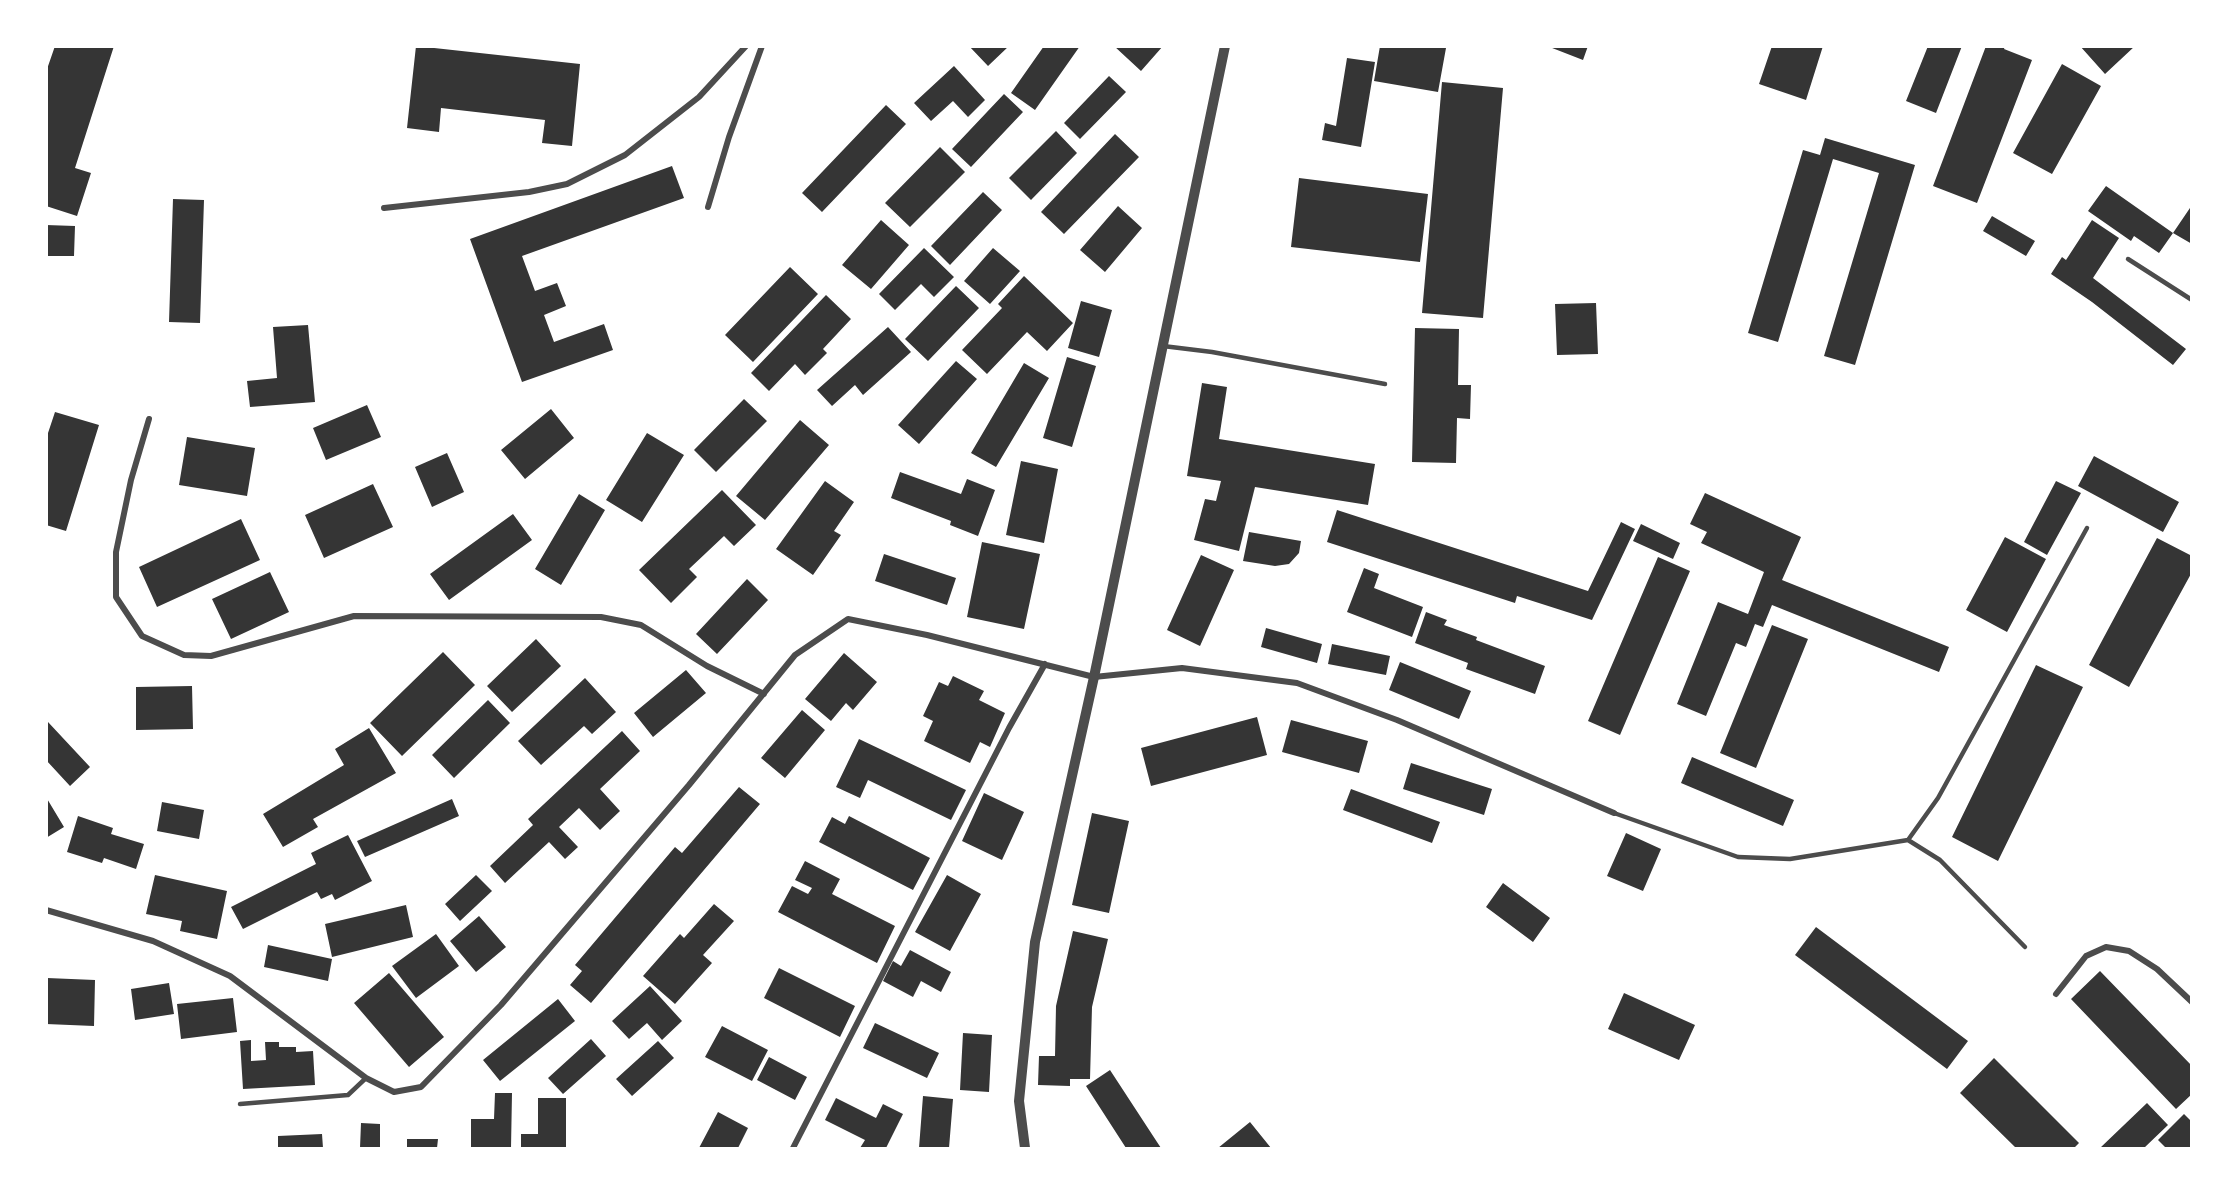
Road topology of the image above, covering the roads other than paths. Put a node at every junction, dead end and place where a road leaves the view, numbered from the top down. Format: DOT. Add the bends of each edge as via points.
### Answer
graph roads {
  1 [pos="746,46"];
  2 [pos="762,46"];
  3 [pos="1225,46"];
  4 [pos="708,207"];
  5 [pos="384,208"];
  6 [pos="2128,260"];
  7 [pos="2192,300"];
  8 [pos="1163,346"];
  9 [pos="1385,384"];
  10 [pos="149,419"];
  11 [pos="2087,528"];
  12 [pos="1045,664"];
  13 [pos="1095,677"];
  14 [pos="764,694"];
  15 [pos="1614,813"];
  16 [pos="1908,840"];
  17 [pos="46,910"];
  18 [pos="2025,946"];
  19 [pos="2056,994"];
  20 [pos="2192,1002"];
  21 [pos="366,1078"];
  22 [pos="240,1104"];
  23 [pos="793,1149"];
  24 [pos="1026,1149"];
  1 -- 5 [label="street" via="699,96 625,155 567,184"];
  2 -- 4 [label="street"];
  3 -- 8 [label="street"];
  6 -- 7 [label="lane"];
  8 -- 9 [label="lane" via="1212,351"];
  8 -- 13 [label="street"];
  10 -- 14 [label="street" via="116,552 116,597 142,636 184,655 211,656 354,616 601,616 641,625 707,666"];
  11 -- 16 [label="lane" via="1938,798"];
  12 -- 13 [label="street"];
  12 -- 14 [label="street" via="848,619 795,656"];
  12 -- 23 [label="street"];
  13 -- 15 [label="street" via="1182,668 1297,684 1397,720"];
  13 -- 24 [label="street" via="1035,942 1019,1101"];
  14 -- 21 [label="street" via="508,996 421,1087 394,1092"];
  15 -- 16 [label="lane" via="1738,857 1790,859"];
  16 -- 18 [label="lane" via="1940,860"];
  17 -- 21 [label="street" via="153,941 230,976"];
  19 -- 20 [label="street" via="2086,956 2106,947 2128,951 2157,969"];
  21 -- 22 [label="lane" via="348,1095"];
}
